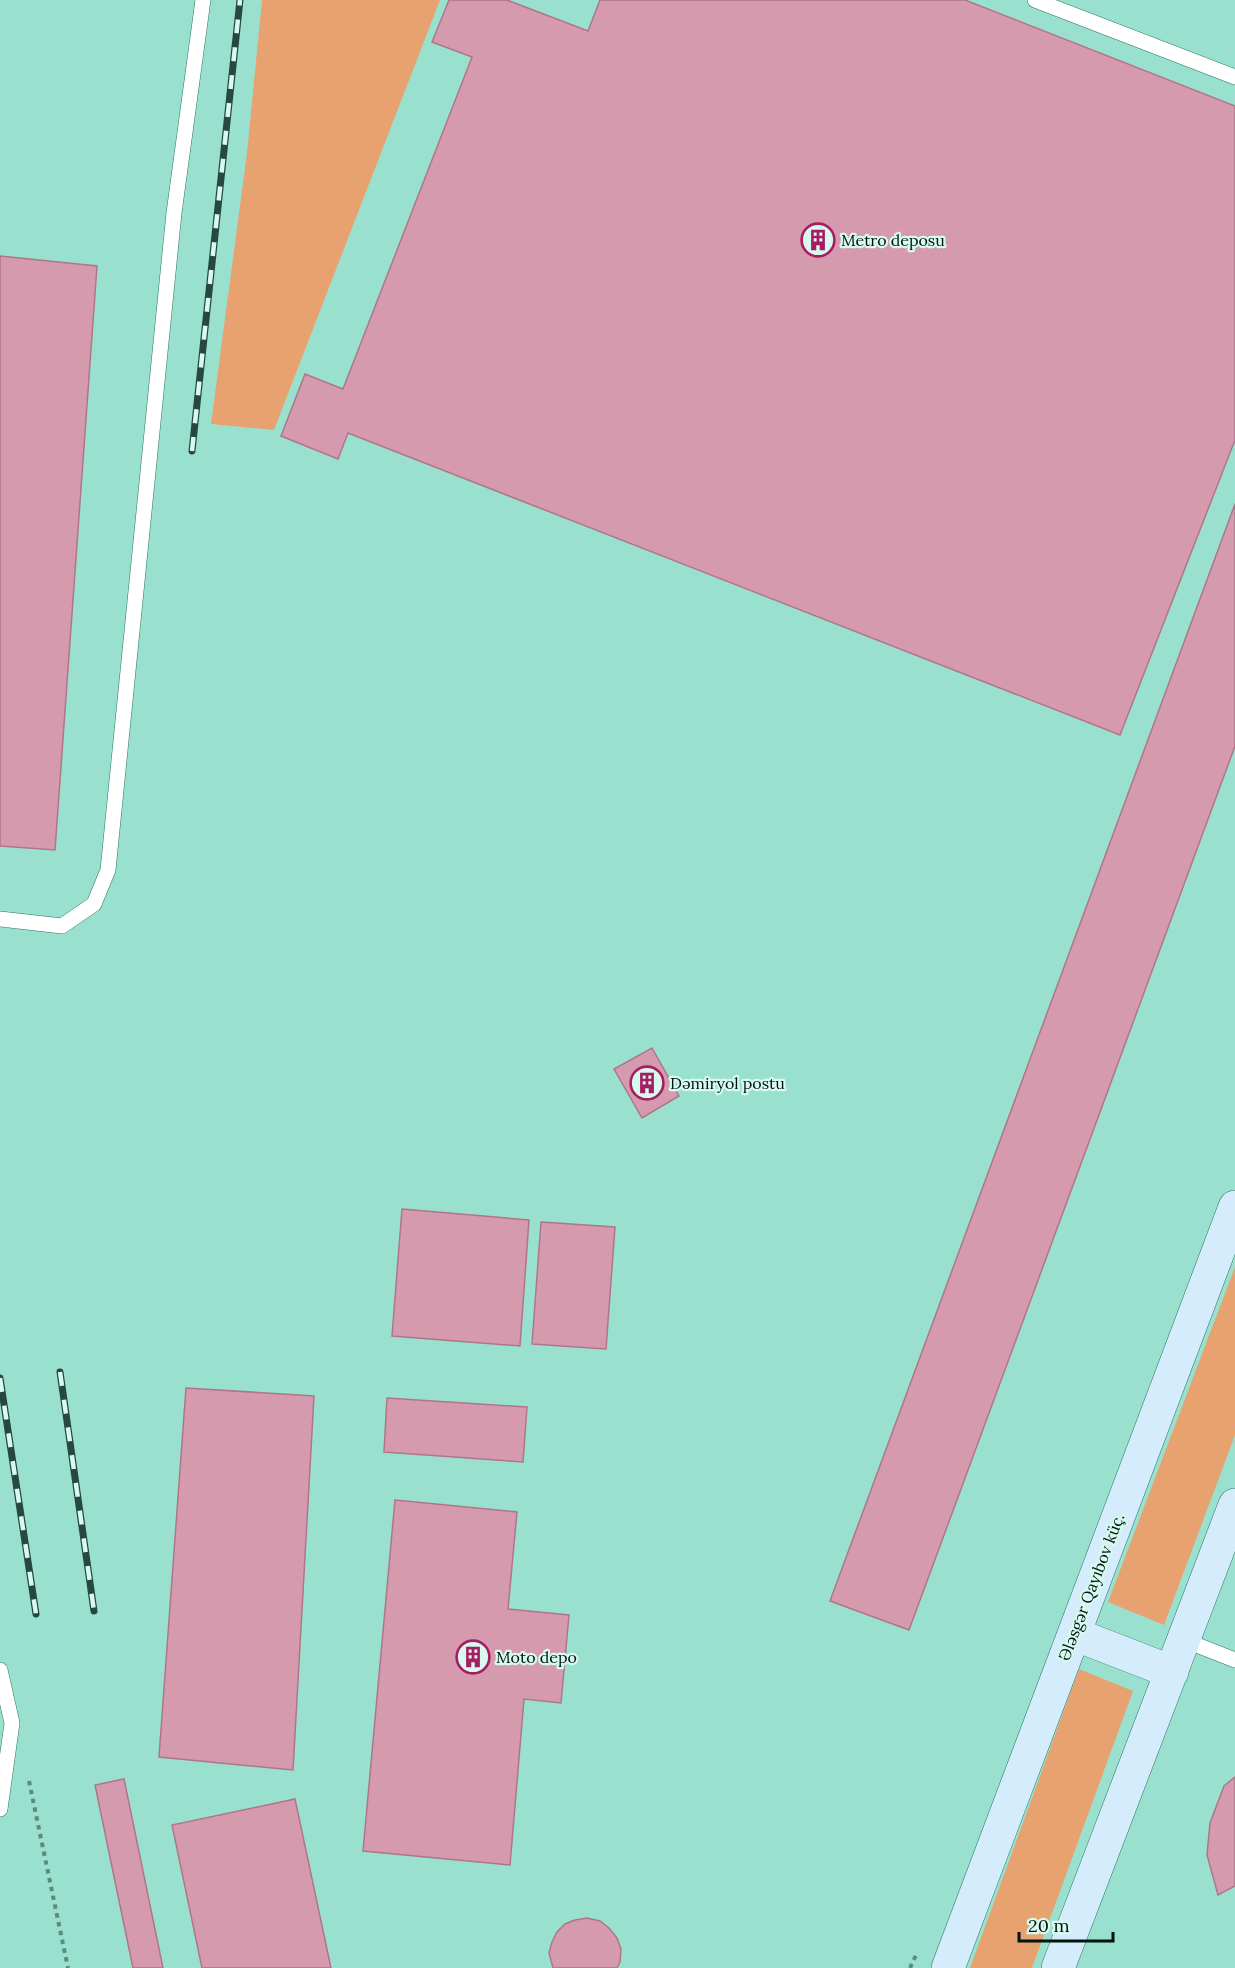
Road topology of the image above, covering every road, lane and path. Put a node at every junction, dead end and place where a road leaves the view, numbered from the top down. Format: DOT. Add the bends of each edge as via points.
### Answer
graph roads {
  1 [pos="203,0"];
  2 [pos="1035,0"];
  3 [pos="1235,76"];
  4 [pos="0,919"];
  5 [pos="1235,1207"];
  6 [pos="1235,1505"];
  7 [pos="1074,1634"];
  8 [pos="1184,1640"];
  9 [pos="1235,1660"];
  10 [pos="0,1670"];
  11 [pos="1172,1672"];
  12 [pos="27,1774"];
  13 [pos="0,1809"];
  14 [pos="68,1968"];
  15 [pos="948,1968"];
  16 [pos="1058,1968"];
  1 -- 4 [label="lane" via="174,213 108,870 94,904 62,926"];
  2 -- 3 [label="lane"];
  5 -- 7 [label="main road, Ələsgər Qayıbov küç."];
  6 -- 8 [label="main road"];
  7 -- 11 [label="main road"];
  7 -- 15 [label="main road, Ələsgər Qayıbov küç."];
  8 -- 9 [label="lane"];
  8 -- 11 [label="main road"];
  10 -- 13 [label="lane" via="12,1723"];
  11 -- 16 [label="main road"];
  12 -- 14 [label="path"];
}
